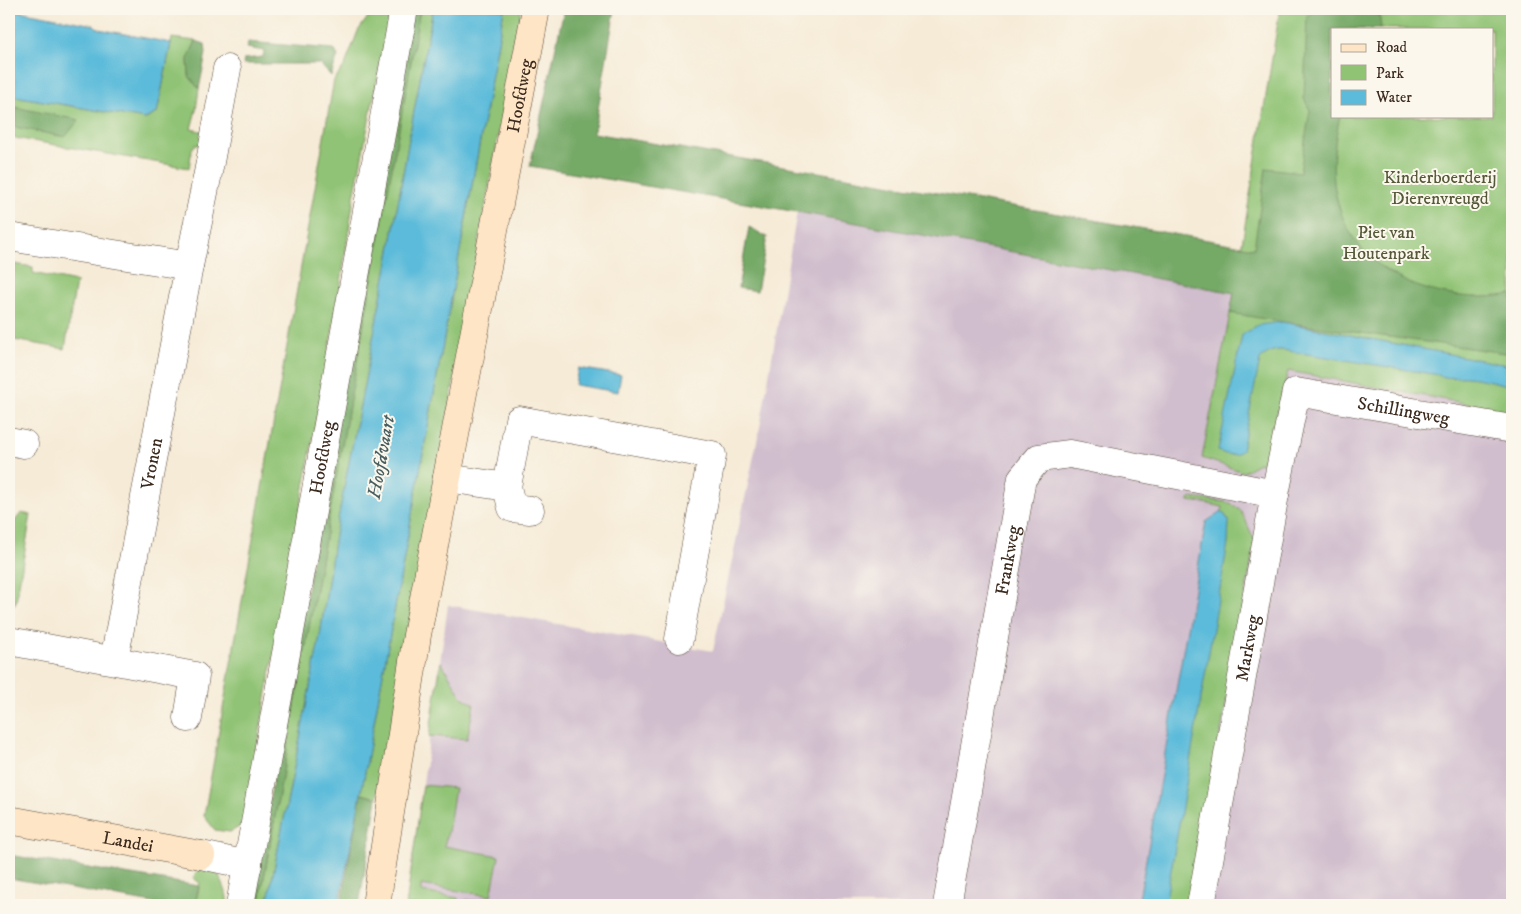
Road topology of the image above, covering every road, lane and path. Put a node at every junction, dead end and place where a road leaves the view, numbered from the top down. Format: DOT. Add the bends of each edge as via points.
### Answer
graph roads {
  1 [pos="404,9"];
  2 [pos="536,9"];
  3 [pos="227,70"];
  4 [pos="9,237"];
  5 [pos="189,266"];
  6 [pos="1296,392"];
  7 [pos="1512,429"];
  8 [pos="447,478"];
  9 [pos="507,487"];
  10 [pos="1275,494"];
  11 [pos="530,510"];
  12 [pos="679,639"];
  13 [pos="9,641"];
  14 [pos="114,660"];
  15 [pos="188,718"];
  16 [pos="9,820"];
  17 [pos="248,865"];
  18 [pos="240,905"];
  19 [pos="376,905"];
  20 [pos="947,905"];
  21 [pos="1201,905"];
  1 -- 17 [label="street, Hoofdweg"];
  2 -- 8 [label="street, Hoofdweg"];
  3 -- 5 [label="street, Vronen"];
  4 -- 5 [label="street"];
  5 -- 14 [label="street, Vronen"];
  6 -- 7 [label="street, Schillingweg"];
  6 -- 10 [label="street, Markweg"];
  8 -- 9 [label="street"];
  8 -- 19 [label="street, Hoofdweg" via="416,641"];
  9 -- 11 [label="street" via="512,508"];
  9 -- 12 [label="street" via="519,420 712,455"];
  10 -- 20 [label="street, Frankweg" via="1070,454 1039,458 1022,478"];
  10 -- 21 [label="street, Markweg"];
  13 -- 14 [label="street"];
  14 -- 15 [label="street" via="195,676"];
  16 -- 17 [label="street, Landei"];
  17 -- 18 [label="street, Hoofdweg"];
}
